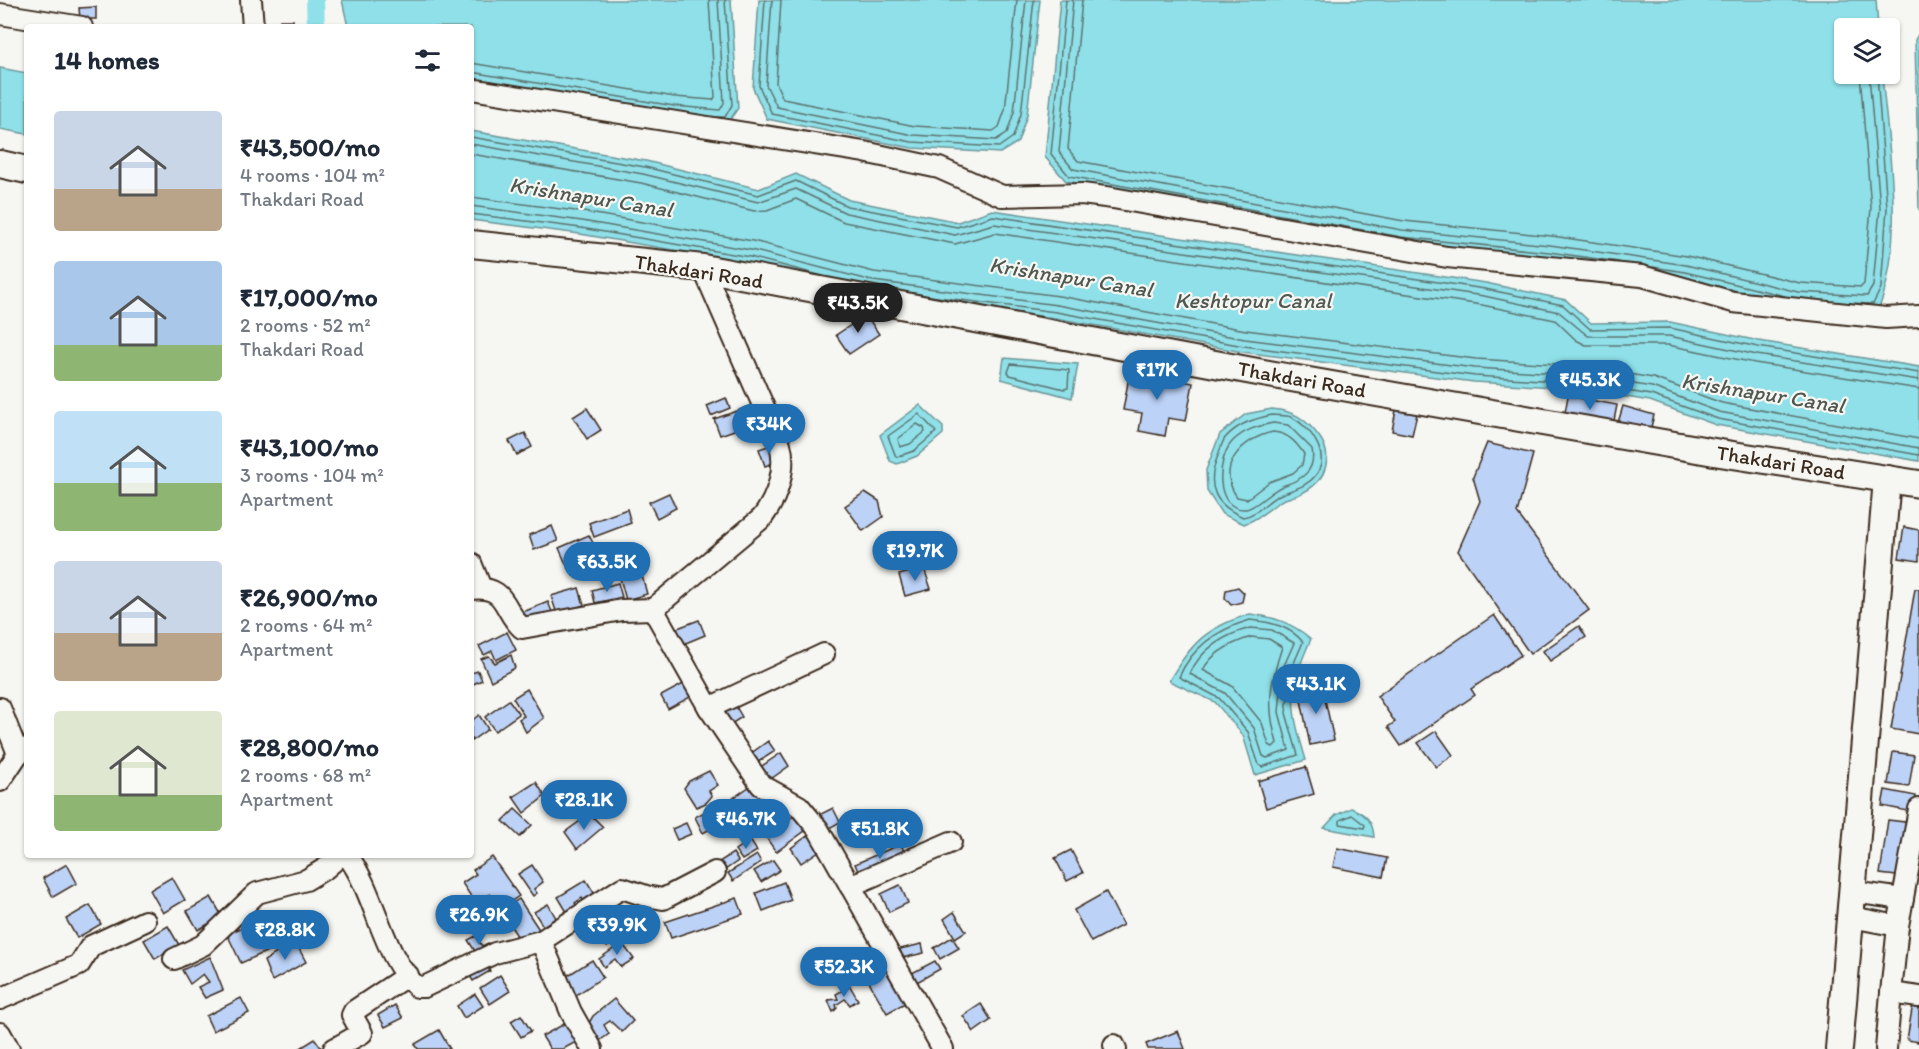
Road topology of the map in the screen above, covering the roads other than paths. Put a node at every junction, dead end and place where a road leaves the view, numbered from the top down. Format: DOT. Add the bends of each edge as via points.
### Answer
graph roads {
  1 [pos="252,0"];
  2 [pos="0,14"];
  3 [pos="63,24"];
  4 [pos="253,24"];
  5 [pos="474,89"];
  6 [pos="0,164"];
  7 [pos="24,169"];
  8 [pos="474,244"];
  9 [pos="703,268"];
  10 [pos="1919,316"];
  11 [pos="1887,479"];
  12 [pos="1919,484"];
  13 [pos="476,589"];
  14 [pos="653,609"];
  15 [pos="824,654"];
  16 [pos="0,708"];
  17 [pos="709,708"];
  18 [pos="23,751"];
  19 [pos="0,781"];
  20 [pos="1919,809"];
  21 [pos="1917,834"];
  22 [pos="951,842"];
  23 [pos="338,858"];
  24 [pos="349,858"];
  25 [pos="715,872"];
  26 [pos="850,886"];
  27 [pos="1903,898"];
  28 [pos="1852,905"];
  29 [pos="145,921"];
  30 [pos="1898,926"];
  31 [pos="541,941"];
  32 [pos="174,959"];
  33 [pos="408,975"];
  34 [pos="1891,993"];
  35 [pos="1919,997"];
  36 [pos="0,999"];
  37 [pos="0,1033"];
  38 [pos="9,1049"];
  39 [pos="334,1049"];
  40 [pos="592,1049"];
  41 [pos="943,1049"];
  42 [pos="1839,1049"];
  43 [pos="1886,1049"];
  1 -- 4 [label="street"];
  2 -- 3 [label="street"];
  5 -- 10 [label="street" via="913,161 939,168 1002,196 1082,194 1113,198 1447,257 1642,276 1733,302 1886,318"];
  6 -- 7 [label="street"];
  8 -- 9 [label="street, Thakdari Road"];
  9 -- 11 [label="street, Thakdari Road" via="1275,375"];
  9 -- 14 [label="street" via="780,444 783,468 771,506 762,518"];
  11 -- 12 [label="street, Thakdari Road"];
  11 -- 28 [label="street"];
  13 -- 14 [label="street" via="502,598 522,628 622,610"];
  14 -- 17 [label="street"];
  15 -- 17 [label="street"];
  16 -- 18 [label="street"];
  17 -- 26 [label="street" via="761,785 805,810"];
  18 -- 19 [label="street"];
  20 -- 21 [label="street"];
  21 -- 27 [label="street"];
  22 -- 26 [label="street"];
  23 -- 32 [label="street" via="306,880 257,893 203,945"];
  24 -- 33 [label="street" via="365,883 390,947"];
  25 -- 31 [label="street" via="663,899 622,888"];
  26 -- 41 [label="street"];
  27 -- 28 [label="street"];
  27 -- 30 [label="street"];
  28 -- 30 [label="street"];
  28 -- 42 [label="street"];
  29 -- 36 [label="street" via="91,946 79,965"];
  30 -- 34 [label="street"];
  31 -- 33 [label="street" via="495,953 424,987 417,987"];
  31 -- 40 [label="street" via="571,1012"];
  33 -- 39 [label="street" via="354,1011 352,1015 362,1033"];
  34 -- 35 [label="street"];
  34 -- 43 [label="street"];
  37 -- 38 [label="street"];
}
